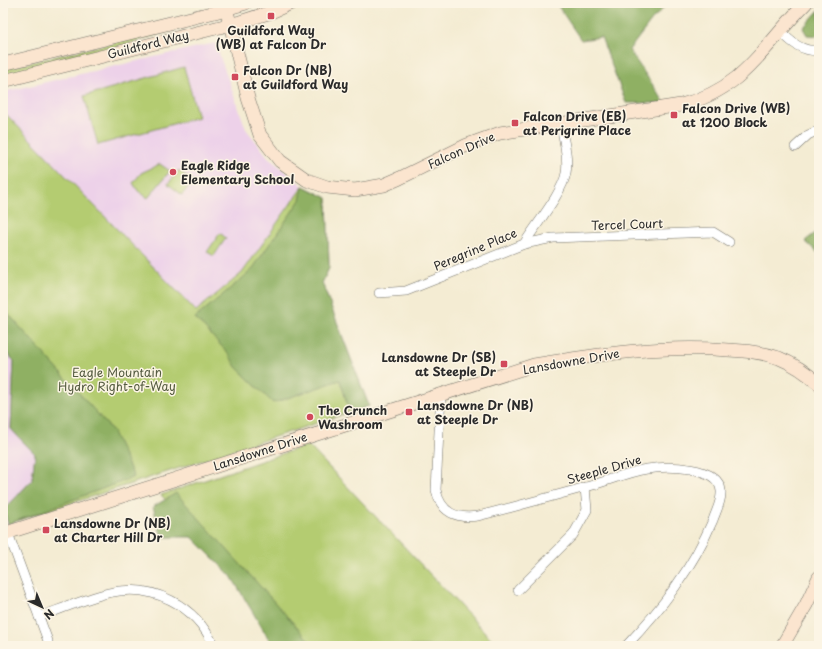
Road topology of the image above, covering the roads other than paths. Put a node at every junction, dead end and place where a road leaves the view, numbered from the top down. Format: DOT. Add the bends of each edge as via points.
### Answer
graph roads {
  1 [pos="246,3"];
  2 [pos="291,3"];
  3 [pos="806,3"];
  4 [pos="226,6"];
  5 [pos="230,24"];
  6 [pos="780,31"];
  7 [pos="819,51"];
  8 [pos="3,64"];
  9 [pos="3,81"];
  10 [pos="561,124"];
  11 [pos="819,130"];
  12 [pos="795,148"];
  13 [pos="729,242"];
  14 [pos="524,244"];
  15 [pos="379,293"];
  16 [pos="819,384"];
  17 [pos="441,393"];
  18 [pos="585,487"];
  19 [pos="6,534"];
  20 [pos="819,577"];
  21 [pos="518,590"];
  22 [pos="816,593"];
  23 [pos="39,617"];
  24 [pos="48,641"];
  25 [pos="214,646"];
  26 [pos="626,646"];
  27 [pos="782,646"];
  1 -- 4 [label="street, Guildford Way"];
  2 -- 5 [label="street, Guildford Way"];
  3 -- 6 [label="street, Falcon Drive"];
  4 -- 5 [label="street, Falcon Drive"];
  4 -- 8 [label="street, Guildford Way"];
  5 -- 9 [label="street, Guildford Way"];
  5 -- 10 [label="street, Falcon Drive" via="260,135 280,161 307,180 326,187 369,189 400,178 483,138"];
  6 -- 7 [label="street" via="795,46"];
  6 -- 10 [label="street, Falcon Drive" via="749,67 723,89 710,95 681,104"];
  10 -- 14 [label="street, Peregrine Place" via="566,174 559,190"];
  11 -- 12 [label="street" via="808,135"];
  13 -- 14 [label="street, Tercel Court" via="713,232 553,238"];
  14 -- 15 [label="street, Peregrine Place" via="406,291"];
  16 -- 17 [label="street, Lansdowne Drive" via="791,363 766,354 682,348 626,351 534,365"];
  17 -- 18 [label="street, Steeple Drive" via="436,490 440,502 452,514 459,517 478,516"];
  17 -- 19 [label="street, Lansdowne Drive"];
  18 -- 21 [label="street" via="586,510 573,535"];
  18 -- 26 [label="street, Steeple Drive" via="646,469 678,468 709,474 718,481 722,491 720,503 706,535 682,578 653,617"];
  19 -- 23 [label="street"];
  20 -- 22 [label="street"];
  22 -- 27 [label="street"];
  23 -- 24 [label="street"];
  23 -- 25 [label="street" via="108,593 124,590 146,592 167,597 185,609 201,624"];
}
